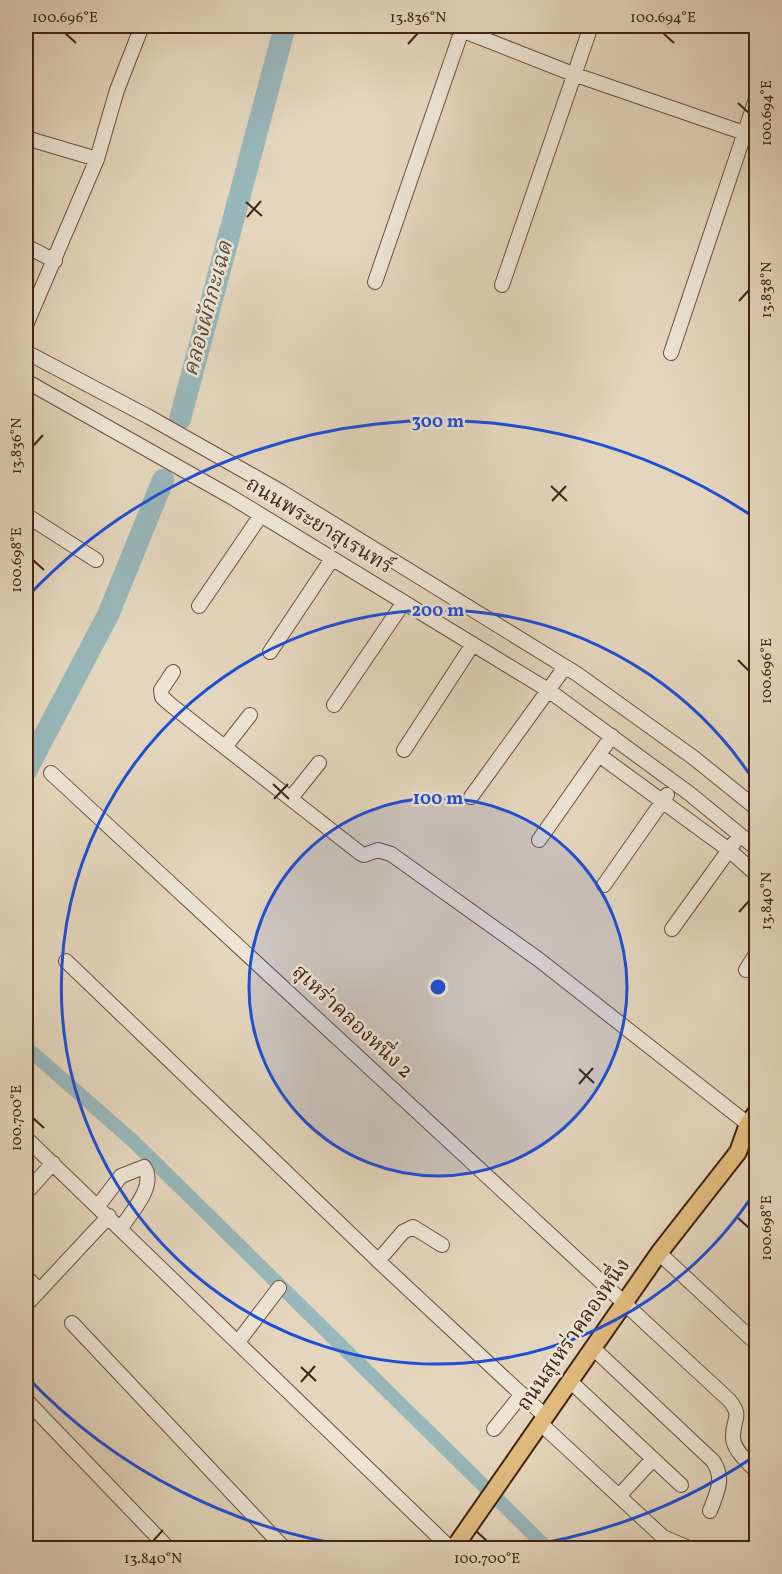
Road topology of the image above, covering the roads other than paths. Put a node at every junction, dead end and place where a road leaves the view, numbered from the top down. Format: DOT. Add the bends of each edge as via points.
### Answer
graph roads {
  1 [pos="142,26"];
  2 [pos="591,26"];
  3 [pos="457,28"];
  4 [pos="573,74"];
  5 [pos="756,99"];
  6 [pos="751,135"];
  7 [pos="26,138"];
  8 [pos="97,159"];
  9 [pos="26,246"];
  10 [pos="55,261"];
  11 [pos="375,282"];
  12 [pos="502,285"];
  13 [pos="26,326"];
  14 [pos="26,352"];
  15 [pos="671,353"];
  16 [pos="26,381"];
  17 [pos="26,515"];
  18 [pos="261,515"];
  19 [pos="332,559"];
  20 [pos="96,560"];
  21 [pos="404,602"];
  22 [pos="199,606"];
  23 [pos="473,645"];
  24 [pos="270,652"];
  25 [pos="566,667"];
  26 [pos="173,672"];
  27 [pos="548,690"];
  28 [pos="334,705"];
  29 [pos="250,715"];
  30 [pos="612,736"];
  31 [pos="225,747"];
  32 [pos="404,750"];
  33 [pos="598,754"];
  34 [pos="319,763"];
  35 [pos="51,773"];
  36 [pos="674,783"];
  37 [pos="471,797"];
  38 [pos="291,798"];
  39 [pos="664,801"];
  40 [pos="756,808"];
  41 [pos="741,834"];
  42 [pos="539,840"];
  43 [pos="756,848"];
  44 [pos="729,850"];
  45 [pos="756,874"];
  46 [pos="604,885"];
  47 [pos="672,929"];
  48 [pos="756,954"];
  49 [pos="66,961"];
  50 [pos="746,970"];
  51 [pos="754,1125"];
  52 [pos="26,1138"];
  53 [pos="52,1163"];
  54 [pos="26,1193"];
  55 [pos="98,1206"];
  56 [pos="109,1216"];
  57 [pos="121,1228"];
  58 [pos="442,1245"];
  59 [pos="660,1252"];
  60 [pos="378,1261"];
  61 [pos="26,1277"];
  62 [pos="279,1288"];
  63 [pos="39,1290"];
  64 [pos="625,1302"];
  65 [pos="26,1305"];
  66 [pos="72,1323"];
  67 [pos="238,1342"];
  68 [pos="756,1344"];
  69 [pos="593,1348"];
  70 [pos="570,1381"];
  71 [pos="522,1394"];
  72 [pos="26,1400"];
  73 [pos="543,1419"];
  74 [pos="494,1429"];
  75 [pos="653,1459"];
  76 [pos="756,1471"];
  77 [pos="681,1485"];
  78 [pos="620,1495"];
  79 [pos="710,1511"];
  80 [pos="659,1543"];
  81 [pos="168,1548"];
  82 [pos="285,1548"];
  83 [pos="452,1548"];
  84 [pos="689,1548"];
  1 -- 8 [label="street" via="117,90"];
  2 -- 4 [label="street"];
  3 -- 4 [label="street"];
  3 -- 11 [label="street"];
  4 -- 6 [label="street"];
  4 -- 12 [label="street"];
  5 -- 6 [label="street"];
  6 -- 15 [label="street"];
  7 -- 8 [label="street"];
  8 -- 10 [label="street"];
  9 -- 10 [label="street"];
  10 -- 13 [label="street"];
  14 -- 25 [label="street, ถนนพระยาสุเรนทร์" via="280,491"];
  16 -- 18 [label="street, ถนนพระยาสุเรนทร์"];
  17 -- 20 [label="street"];
  18 -- 19 [label="street, ถนนพระยาสุเรนทร์"];
  18 -- 22 [label="street"];
  19 -- 21 [label="street, ถนนพระยาสุเรนทร์"];
  19 -- 24 [label="street"];
  21 -- 23 [label="street, ถนนพระยาสุเรนทร์"];
  21 -- 28 [label="street"];
  23 -- 27 [label="street, ถนนพระยาสุเรนทร์"];
  23 -- 32 [label="street"];
  25 -- 27 [label="street"];
  25 -- 40 [label="street, ถนนพระยาสุเรนทร์" via="694,758"];
  26 -- 31 [label="street" via="162,685 162,697"];
  27 -- 30 [label="street, ถนนพระยาสุเรนทร์"];
  27 -- 37 [label="street"];
  29 -- 31 [label="street"];
  30 -- 33 [label="street"];
  30 -- 36 [label="street, ถนนพระยาสุเรนทร์"];
  31 -- 38 [label="street"];
  33 -- 39 [label="street"];
  33 -- 42 [label="street"];
  34 -- 38 [label="street"];
  35 -- 64 [label="street, สุเหร่าคลองหนึ่ง 2"];
  36 -- 39 [label="street"];
  36 -- 41 [label="street, ถนนพระยาสุเรนทร์"];
  38 -- 51 [label="street" via="360,853 383,850 399,858 538,958"];
  39 -- 44 [label="street"];
  39 -- 46 [label="street"];
  41 -- 43 [label="street, ถนนพระยาสุเรนทร์"];
  41 -- 44 [label="street"];
  44 -- 45 [label="street"];
  44 -- 47 [label="street"];
  48 -- 50 [label="street"];
  49 -- 60 [label="street"];
  51 -- 59 [label="main road, ถนนสุเหร่าคลองหนึ่ง" via="738,1152"];
  52 -- 53 [label="street"];
  53 -- 54 [label="street"];
  53 -- 55 [label="street"];
  55 -- 56 [label="street"];
  55 -- 57 [label="street" via="121,1176 144,1167 147,1187"];
  56 -- 57 [label="street"];
  56 -- 63 [label="street"];
  57 -- 67 [label="street"];
  58 -- 60 [label="street" via="413,1227"];
  59 -- 64 [label="main road, ถนนสุเหร่าคลองหนึ่ง"];
  59 -- 68 [label="street"];
  60 -- 71 [label="street"];
  61 -- 63 [label="street"];
  62 -- 67 [label="street"];
  63 -- 65 [label="street"];
  64 -- 69 [label="main road, ถนนสุเหร่าคลองหนึ่ง"];
  64 -- 76 [label="street, สุเหร่าคลองหนึ่ง 2" via="736,1409 732,1437"];
  66 -- 82 [label="street"];
  67 -- 83 [label="street"];
  69 -- 70 [label="main road, ถนนสุเหร่าคลองหนึ่ง"];
  69 -- 79 [label="street" via="713,1461 720,1484"];
  70 -- 73 [label="main road, ถนนสุเหร่าคลองหนึ่ง"];
  70 -- 75 [label="street"];
  71 -- 73 [label="street"];
  71 -- 74 [label="street"];
  72 -- 81 [label="street"];
  73 -- 78 [label="street"];
  73 -- 83 [label="main road, ถนนสุเหร่าคลองหนึ่ง"];
  75 -- 77 [label="street"];
  75 -- 78 [label="street"];
  78 -- 80 [label="street"];
  80 -- 84 [label="street"];
}
